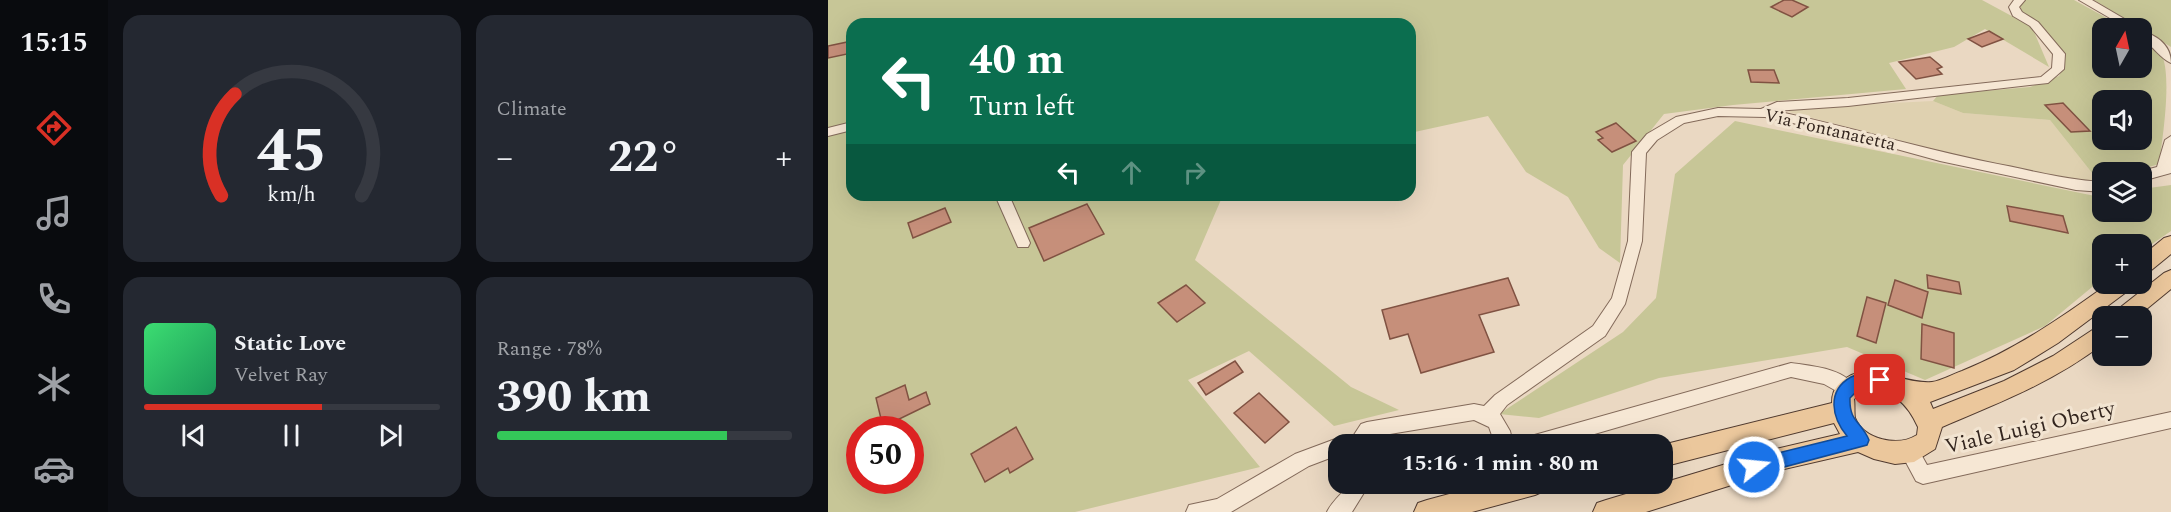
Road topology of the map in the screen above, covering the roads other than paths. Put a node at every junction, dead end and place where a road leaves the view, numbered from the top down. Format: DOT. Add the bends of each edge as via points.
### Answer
graph roads {
  1 [pos="2020,0"];
  2 [pos="2084,0"];
  3 [pos="2116,18"];
  4 [pos="2152,40"];
  5 [pos="2171,60"];
  6 [pos="1765,113"];
  7 [pos="846,128"];
  8 [pos="828,132"];
  9 [pos="2171,140"];
  10 [pos="2167,168"];
  11 [pos="2152,173"];
  12 [pos="2092,186"];
  13 [pos="1005,201"];
  14 [pos="1023,243"];
  15 [pos="2171,243"];
  16 [pos="2152,258"];
  17 [pos="2171,278"];
  18 [pos="2108,294"];
  19 [pos="2136,306"];
  20 [pos="2092,340"];
  21 [pos="1906,391"];
  22 [pos="1844,400"];
  23 [pos="1488,414"];
  24 [pos="2171,420"];
  25 [pos="1929,421"];
  26 [pos="1362,434"];
  27 [pos="1501,434"];
  28 [pos="1566,434"];
  29 [pos="1861,440"];
  30 [pos="1328,450"];
  31 [pos="1910,453"];
  32 [pos="1673,454"];
  33 [pos="1354,494"];
  34 [pos="1494,494"];
  35 [pos="1196,512"];
  36 [pos="1337,512"];
  37 [pos="1427,512"];
  38 [pos="1606,512"];
  1 -- 6 [label="street" via="2014,7 2017,14 2034,24 2059,54 2058,69 2044,80 1777,106"];
  2 -- 3 [label="street"];
  4 -- 5 [label="street"];
  6 -- 12 [label="street, Via Fontanatetta" via="1940,157"];
  6 -- 23 [label="street, Via Fontanatetta" via="1718,111 1680,120 1652,137 1639,152 1635,242 1619,300 1599,331 1501,400"];
  7 -- 8 [label="street"];
  9 -- 10 [label="street"];
  10 -- 11 [label="street"];
  13 -- 14 [label="street"];
  15 -- 16 [label="main road"];
  17 -- 19 [label="main road"];
  18 -- 21 [label="main road" via="2050,337 2006,363 1934,392"];
  20 -- 25 [label="main road" via="2061,363 2012,388"];
  21 -- 22 [label="main road" via="1880,380 1855,382"];
  21 -- 25 [label="main road"];
  22 -- 28 [label="street" via="1828,377 1791,370"];
  22 -- 29 [label="main road" via="1845,421"];
  22 -- 32 [label="main road" via="1710,446"];
  23 -- 26 [label="street" via="1474,412 1367,430"];
  23 -- 27 [label="street" via="1497,421"];
  24 -- 31 [label="street, Viale Luigi Oberty" via="1923,475"];
  25 -- 31 [label="main road" via="1927,441"];
  29 -- 31 [label="main road" via="1885,453"];
  29 -- 38 [label="main road" via="1776,460"];
  30 -- 35 [label="street" via="1302,460 1220,508"];
  33 -- 36 [label="street"];
  34 -- 37 [label="main road"];
}
